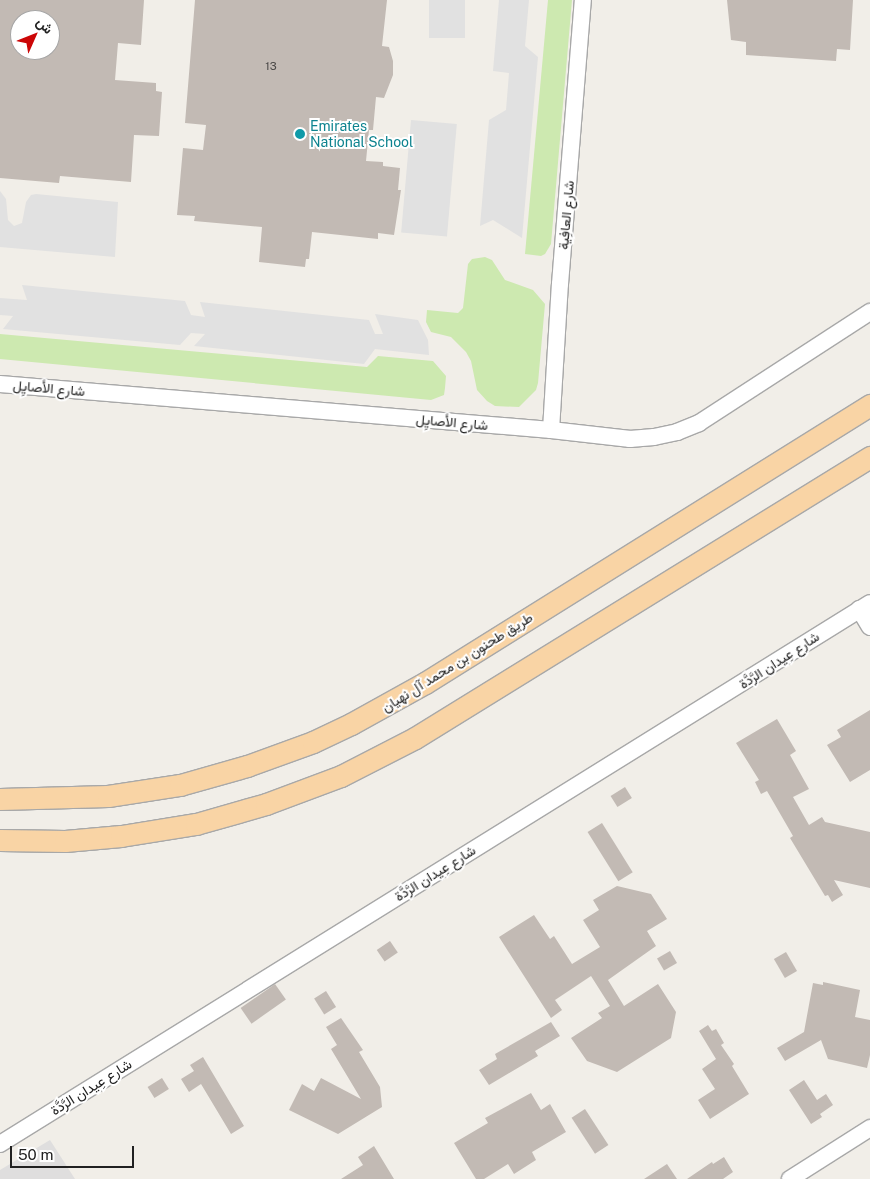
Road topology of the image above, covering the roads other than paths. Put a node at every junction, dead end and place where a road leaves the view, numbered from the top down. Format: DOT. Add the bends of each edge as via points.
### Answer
graph roads {
  1 [pos="583,0"];
  2 [pos="870,312"];
  3 [pos="0,384"];
  4 [pos="870,405"];
  5 [pos="551,430"];
  6 [pos="870,457"];
  7 [pos="864,606"];
  8 [pos="870,627"];
  9 [pos="0,799"];
  10 [pos="0,840"];
  11 [pos="868,1134"];
  12 [pos="0,1144"];
  13 [pos="790,1179"];
  1 -- 5 [label="street, شارع العافِية"];
  2 -- 5 [label="street, شارع الأصايِل" via="699,423 677,432 630,439"];
  3 -- 5 [label="street, شارع الأصايِل"];
  4 -- 9 [label="main road, طريق طحنون بن محمد آل نهيان" via="425,683 321,738 248,766 180,785 108,796"];
  6 -- 10 [label="main road" via="415,738 341,776 266,804 196,824 65,841"];
  7 -- 8 [label="street"];
  7 -- 12 [label="street, شارع عِيدان الرَّدَّة"];
  11 -- 13 [label="street"];
}
